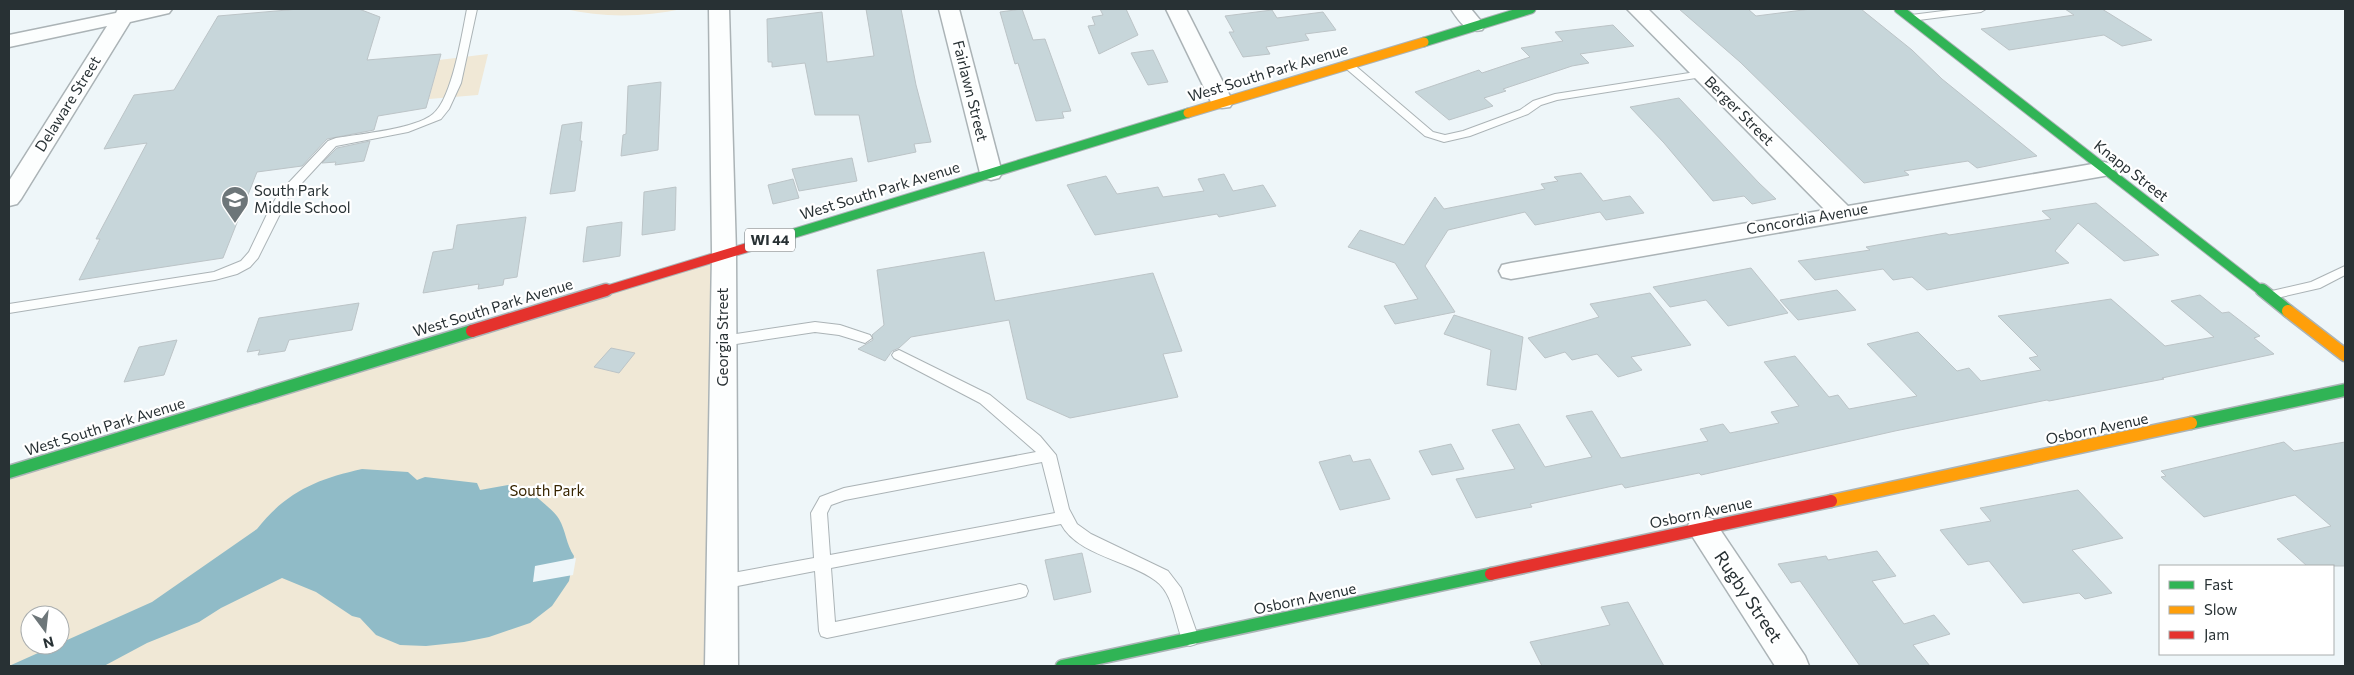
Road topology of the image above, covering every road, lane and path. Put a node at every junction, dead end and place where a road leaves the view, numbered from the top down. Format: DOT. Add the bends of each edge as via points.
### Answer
graph roads {
  1 [pos="162,9"];
  2 [pos="472,9"];
  3 [pos="719,9"];
  4 [pos="949,9"];
  5 [pos="1176,9"];
  6 [pos="1461,9"];
  7 [pos="1531,9"];
  8 [pos="1637,9"];
  9 [pos="1899,9"];
  10 [pos="1981,9"];
  11 [pos="125,13"];
  12 [pos="1911,18"];
  13 [pos="1475,26"];
  14 [pos="9,41"];
  15 [pos="1347,64"];
  16 [pos="1702,74"];
  17 [pos="1222,102"];
  18 [pos="2104,169"];
  19 [pos="991,173"];
  20 [pos="9,199"];
  21 [pos="1842,212"];
  22 [pos="724,253"];
  23 [pos="2345,270"];
  24 [pos="1511,271"];
  25 [pos="2268,296"];
  26 [pos="9,309"];
  27 [pos="865,338"];
  28 [pos="723,341"];
  29 [pos="899,355"];
  30 [pos="2345,355"];
  31 [pos="2345,390"];
  32 [pos="1048,455"];
  33 [pos="9,472"];
  34 [pos="1065,517"];
  35 [pos="1702,528"];
  36 [pos="823,563"];
  37 [pos="722,582"];
  38 [pos="1020,591"];
  39 [pos="1190,639"];
  40 [pos="722,666"];
  41 [pos="1062,666"];
  42 [pos="1794,666"];
  1 -- 11 [label="street"];
  2 -- 26 [label="lane" via="450,99 439,115 424,123 328,146 283,196 248,263 203,278"];
  3 -- 22 [label="street, Georgia Street"];
  4 -- 19 [label="street, Fairlawn Street"];
  5 -- 17 [label="street"];
  6 -- 13 [label="street"];
  7 -- 13 [label="street, West South Park Avenue / WI 44"];
  8 -- 16 [label="street, Berger Street"];
  9 -- 12 [label="street, Knapp Street"];
  10 -- 12 [label="lane"];
  11 -- 14 [label="street"];
  11 -- 20 [label="street, Delaware Street"];
  12 -- 18 [label="street, Knapp Street"];
  13 -- 15 [label="street, West South Park Avenue / WI 44"];
  15 -- 16 [label="lane" via="1429,134 1444,139 1524,112 1546,99"];
  15 -- 17 [label="street, West South Park Avenue / WI 44"];
  16 -- 21 [label="street, Berger Street"];
  17 -- 19 [label="street, West South Park Avenue / WI 44"];
  18 -- 21 [label="street, Concordia Avenue"];
  18 -- 25 [label="street, Knapp Street"];
  19 -- 22 [label="street, West South Park Avenue / WI 44"];
  21 -- 24 [label="street, Concordia Avenue"];
  22 -- 28 [label="street, Georgia Street"];
  22 -- 33 [label="street, West South Park Avenue / WI 44"];
  23 -- 25 [label="lane" via="2315,285"];
  25 -- 30 [label="street, Knapp Street"];
  27 -- 28 [label="lane" via="815,327"];
  28 -- 37 [label="street, Georgia Street"];
  29 -- 32 [label="lane" via="985,399 1036,440"];
  31 -- 35 [label="street, Osborn Avenue"];
  32 -- 34 [label="lane"];
  32 -- 36 [label="lane" via="844,494 825,501 819,513"];
  34 -- 36 [label="lane"];
  34 -- 39 [label="lane" via="1071,528 1085,539 1162,576 1173,588"];
  35 -- 39 [label="street, Osborn Avenue"];
  35 -- 42 [label="street, Rugby Street"];
  36 -- 37 [label="lane"];
  36 -- 38 [label="lane" via="827,632"];
  37 -- 40 [label="street, Georgia Street"];
  39 -- 41 [label="street, Osborn Avenue"];
}
